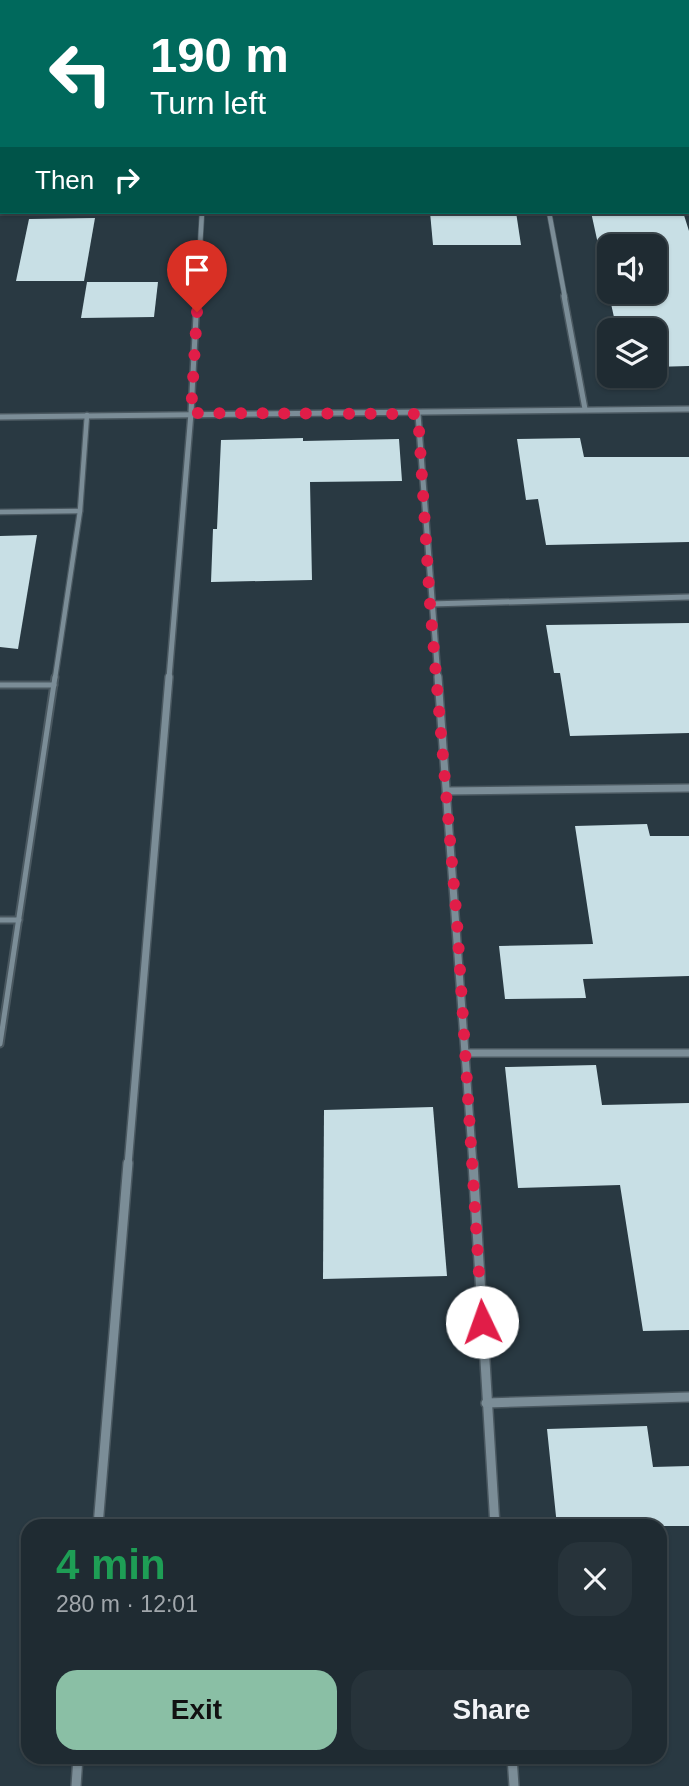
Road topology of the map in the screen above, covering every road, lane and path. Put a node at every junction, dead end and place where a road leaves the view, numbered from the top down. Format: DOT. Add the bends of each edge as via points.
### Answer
graph roads {
  1 [pos="202,214"];
  2 [pos="549,214"];
  3 [pos="689,408"];
  4 [pos="585,409"];
  5 [pos="191,413"];
  6 [pos="418,414"];
  7 [pos="87,415"];
  8 [pos="0,416"];
  9 [pos="80,511"];
  10 [pos="0,512"];
  11 [pos="689,597"];
  12 [pos="430,604"];
  13 [pos="0,685"];
  14 [pos="54,685"];
  15 [pos="689,788"];
  16 [pos="447,792"];
  17 [pos="0,920"];
  18 [pos="19,920"];
  19 [pos="0,1044"];
  20 [pos="466,1053"];
  21 [pos="689,1053"];
  22 [pos="689,1397"];
  23 [pos="486,1403"];
  24 [pos="99,1519"];
  25 [pos="494,1519"];
  26 [pos="78,1764"];
  27 [pos="512,1764"];
  28 [pos="76,1786"];
  29 [pos="514,1786"];
  1 -- 5 [label="street"];
  2 -- 4 [label="street"];
  3 -- 4 [label="street"];
  4 -- 6 [label="street"];
  5 -- 6 [label="street"];
  5 -- 7 [label="street"];
  5 -- 24 [label="street"];
  6 -- 12 [label="street"];
  7 -- 8 [label="street"];
  7 -- 9 [label="lane"];
  9 -- 10 [label="lane"];
  9 -- 14 [label="lane"];
  11 -- 12 [label="street"];
  12 -- 16 [label="street"];
  13 -- 14 [label="lane"];
  14 -- 18 [label="lane"];
  15 -- 16 [label="street"];
  16 -- 20 [label="street"];
  17 -- 18 [label="lane"];
  18 -- 19 [label="lane"];
  20 -- 21 [label="street"];
  20 -- 23 [label="street"];
  22 -- 23 [label="street"];
  23 -- 25 [label="street"];
  26 -- 28 [label="street"];
  27 -- 29 [label="street"];
}
